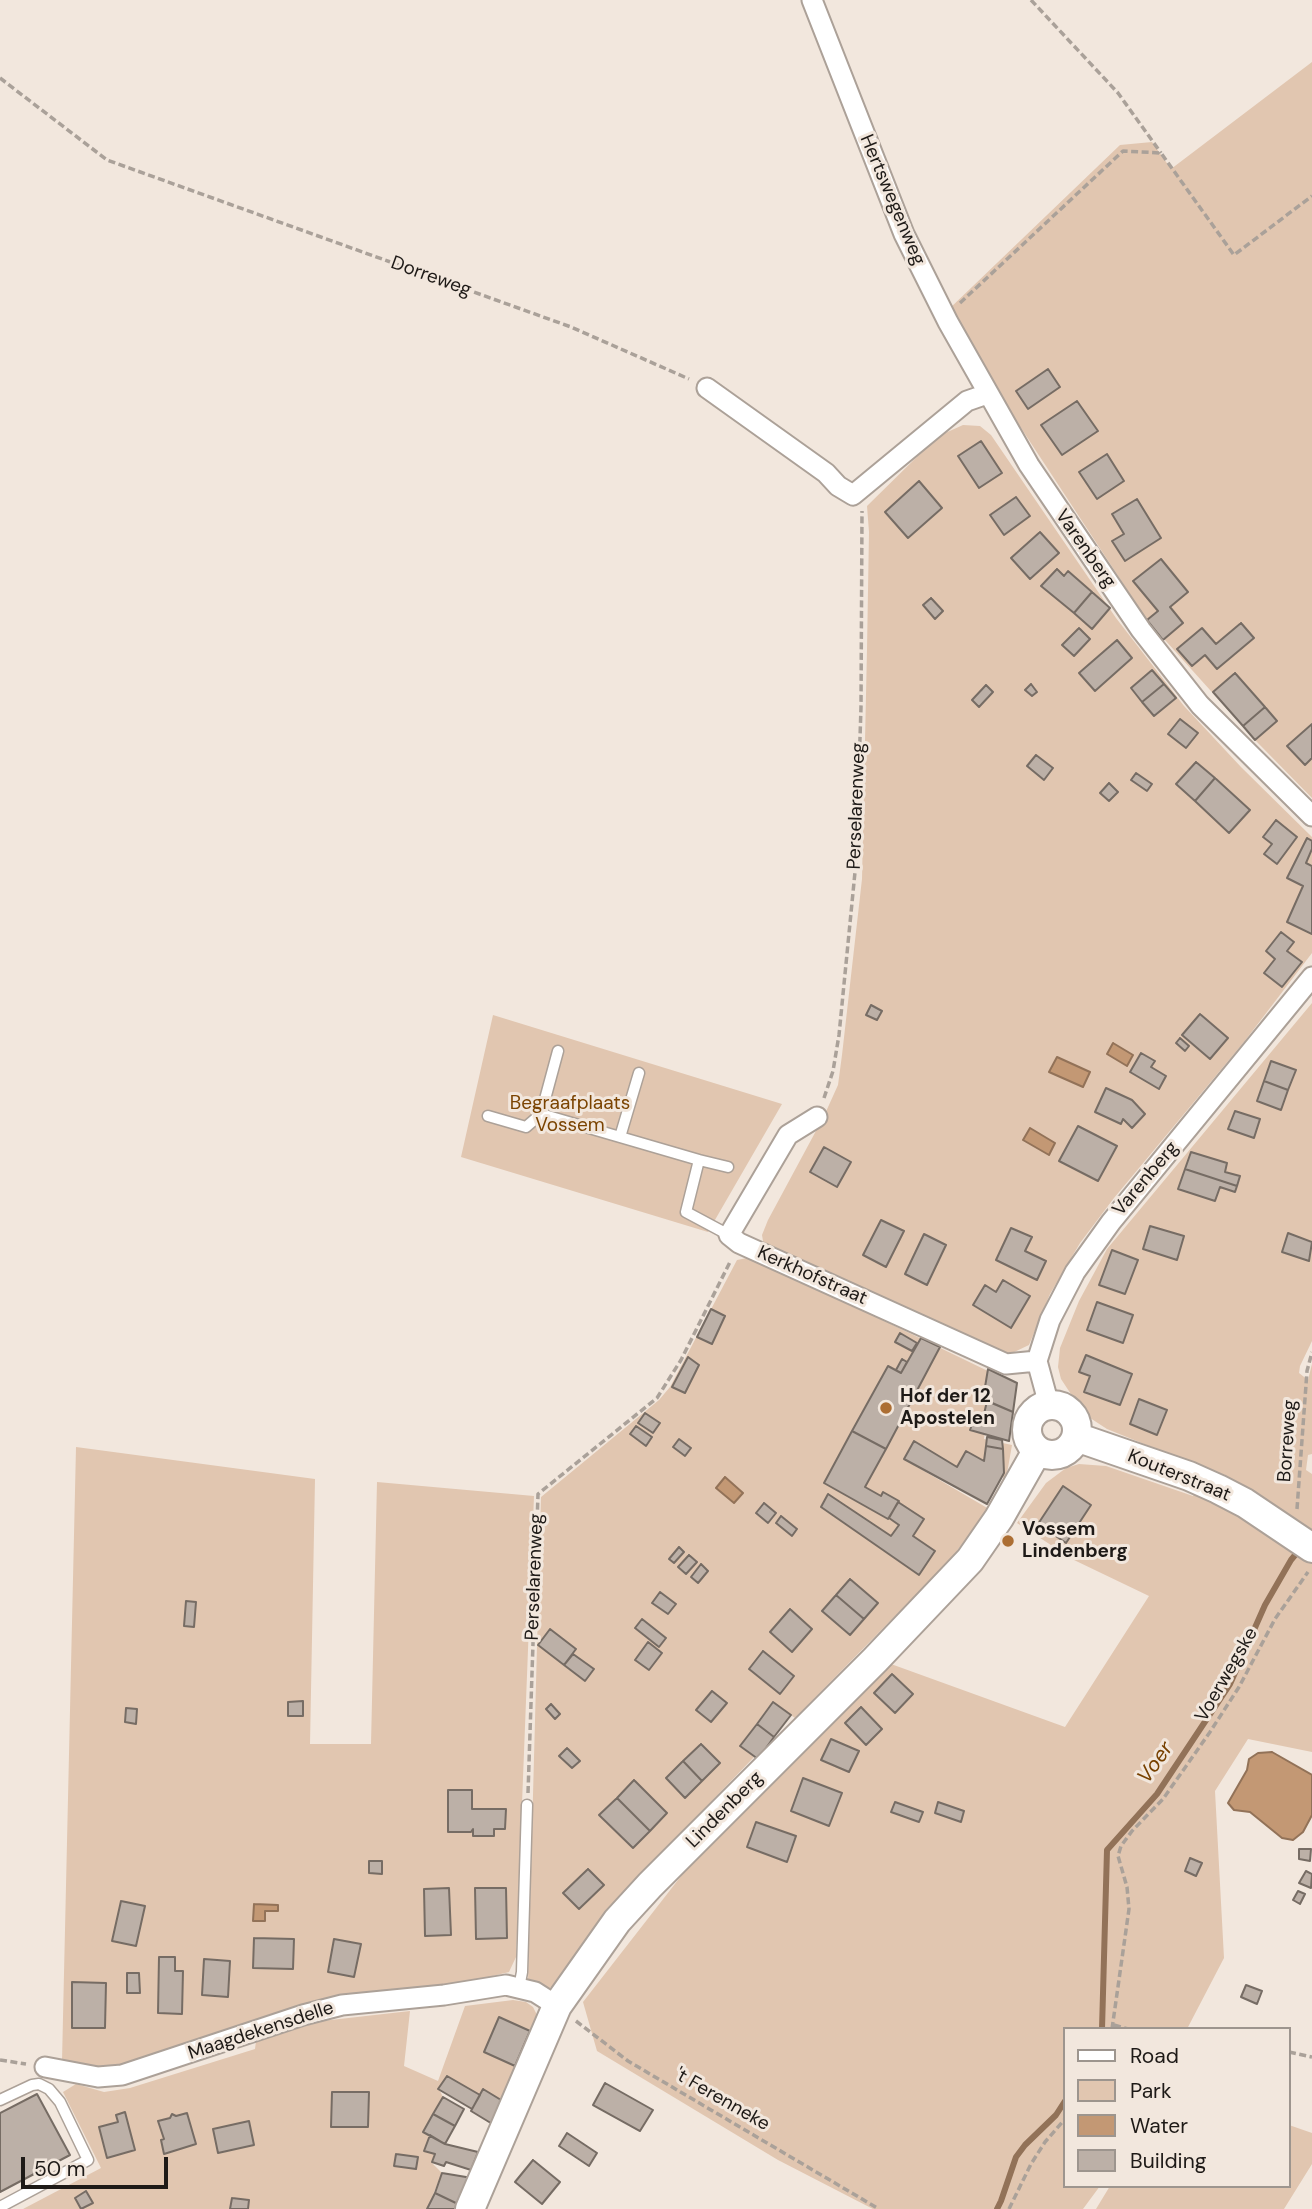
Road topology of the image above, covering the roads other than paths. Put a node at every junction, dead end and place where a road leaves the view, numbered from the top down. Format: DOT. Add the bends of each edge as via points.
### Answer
graph roads {
  1 [pos="812,0"];
  2 [pos="708,388"];
  3 [pos="987,394"];
  4 [pos="1312,816"];
  5 [pos="1312,977"];
  6 [pos="558,1051"];
  7 [pos="639,1073"];
  8 [pos="541,1114"];
  9 [pos="488,1116"];
  10 [pos="817,1117"];
  11 [pos="620,1137"];
  12 [pos="699,1160"];
  13 [pos="727,1167"];
  14 [pos="734,1239"];
  15 [pos="1037,1361"];
  16 [pos="1049,1405"];
  17 [pos="1076,1437"];
  18 [pos="1037,1451"];
  19 [pos="1299,1538"];
  20 [pos="527,1805"];
  21 [pos="519,1988"];
  22 [pos="557,2006"];
  23 [pos="45,2067"];
  24 [pos="0,2100"];
  25 [pos="0,2207"];
  26 [pos="471,2209"];
  1 -- 3 [label="street, Hertswegenweg" via="904,234"];
  2 -- 3 [label="street" via="853,495 967,401"];
  3 -- 4 [label="street, Varenberg" via="1054,504 1149,640 1200,705"];
  5 -- 15 [label="street, Varenberg" via="1092,1245 1055,1311"];
  6 -- 8 [label="lane"];
  7 -- 11 [label="lane"];
  8 -- 9 [label="lane" via="526,1127"];
  8 -- 11 [label="lane"];
  10 -- 14 [label="street" via="788,1135"];
  11 -- 12 [label="lane"];
  12 -- 13 [label="lane"];
  12 -- 14 [label="lane" via="686,1212"];
  14 -- 15 [label="street, Kerkhofstraat" via="1006,1364"];
  15 -- 16 [label="street"];
  16 -- 17 [label="street" via="1071,1414"];
  16 -- 18 [label="street" via="1034,1413 1027,1428"];
  17 -- 18 [label="street" via="1060,1454"];
  17 -- 19 [label="street, Kouterstraat" via="1218,1489"];
  18 -- 22 [label="street, Lindenberg" via="970,1560 650,1885 617,1921"];
  20 -- 21 [label="lane"];
  21 -- 22 [label="street, Maagdekensdelle"];
  21 -- 23 [label="street, Maagdekensdelle" via="506,1985 342,2006 122,2075 98,2077"];
  22 -- 26 [label="street, Lindenberg"];
  24 -- 25 [label="lane" via="32,2085 49,2089 88,2160"];
}
